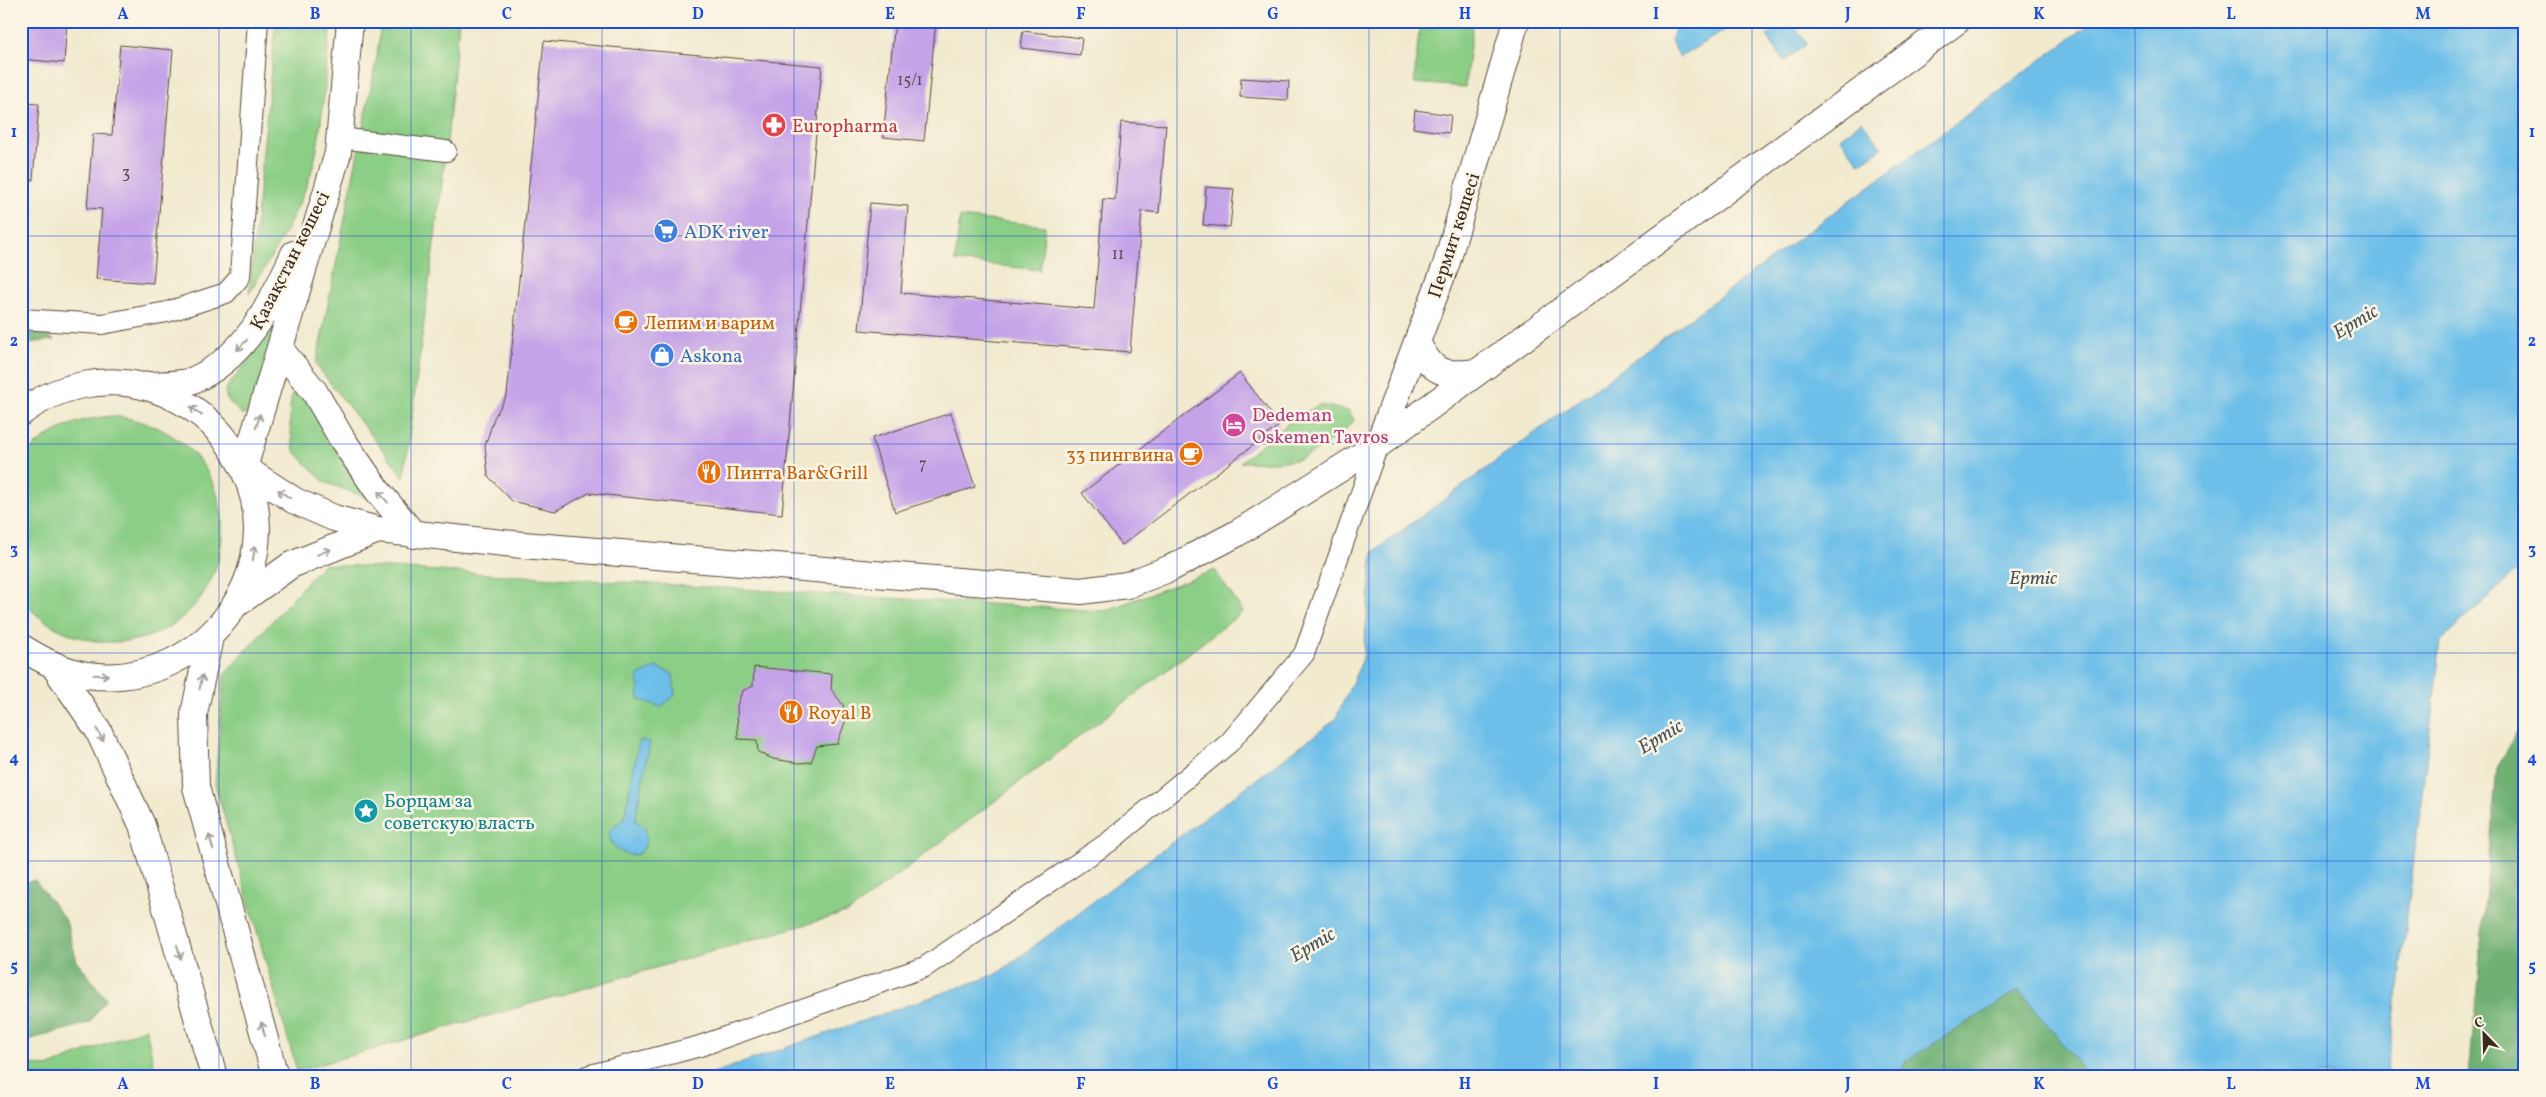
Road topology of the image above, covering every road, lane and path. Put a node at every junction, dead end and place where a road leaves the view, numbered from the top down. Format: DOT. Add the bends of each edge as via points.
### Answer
graph roads {
  1 [pos="258,21"];
  2 [pos="350,21"];
  3 [pos="1516,21"];
  4 [pos="1957,21"];
  5 [pos="340,138"];
  6 [pos="446,151"];
  7 [pos="331,179"];
  8 [pos="21,318"];
  9 [pos="1416,342"];
  10 [pos="280,349"];
  11 [pos="1477,372"];
  12 [pos="80,385"];
  13 [pos="140,385"];
  14 [pos="21,389"];
  15 [pos="21,413"];
  16 [pos="1378,445"];
  17 [pos="244,468"];
  18 [pos="378,530"];
  19 [pos="414,535"];
  20 [pos="237,603"];
  21 [pos="210,637"];
  22 [pos="21,647"];
  23 [pos="40,664"];
  24 [pos="214,1076"];
  25 [pos="276,1076"];
  26 [pos="587,1076"];
  1 -- 8 [label="street" via="240,277 226,292 167,312 102,324"];
  2 -- 5 [label="main road, Қазақстан көшесі"];
  3 -- 9 [label="main road, Пермит көшесі" via="1446,265"];
  4 -- 11 [label="main road"];
  5 -- 6 [label="street"];
  5 -- 7 [label="main road, Қазақстан көшесі"];
  7 -- 10 [label="main road, Қазақстан көшесі"];
  7 -- 13 [label="main road, Қазақстан көшесі, one-way" via="281,284 249,338 226,362 189,382"];
  9 -- 11 [label="main road" via="1430,364 1450,375"];
  9 -- 16 [label="main road, Пермит көшесі"];
  17 -- 10 [label="main road, Қазақстан көшесі, one-way"];
  19 -- 10 [label="main road, one-way" via="377,490 314,391"];
  11 -- 16 [label="main road"];
  12 -- 13 [label="main road" via="116,382"];
  12 -- 14 [label="main road"];
  12 -- 15 [label="main road" via="55,393"];
  17 -- 13 [label="main road, one-way" via="224,437 191,406 166,393"];
  16 -- 19 [label="main road" via="1236,534 1171,568 1127,585 1081,590"];
  16 -- 26 [label="street" via="1304,654 1229,742 1109,842 925,967 700,1046"];
  18 -- 17 [label="main road, one-way" via="334,518 296,501"];
  20 -- 17 [label="main road, one-way" via="249,578 256,550 257,522"];
  18 -- 19 [label="main road"];
  20 -- 18 [label="main road, one-way" via="291,565"];
  20 -- 21 [label="main road"];
  23 -- 21 [label="main road, one-way" via="86,675 120,676 152,670 184,657"];
  25 -- 21 [label="main road, one-way" via="196,787 194,714"];
  22 -- 23 [label="main road"];
  23 -- 24 [label="main road, one-way" via="98,730 142,825"];
}
